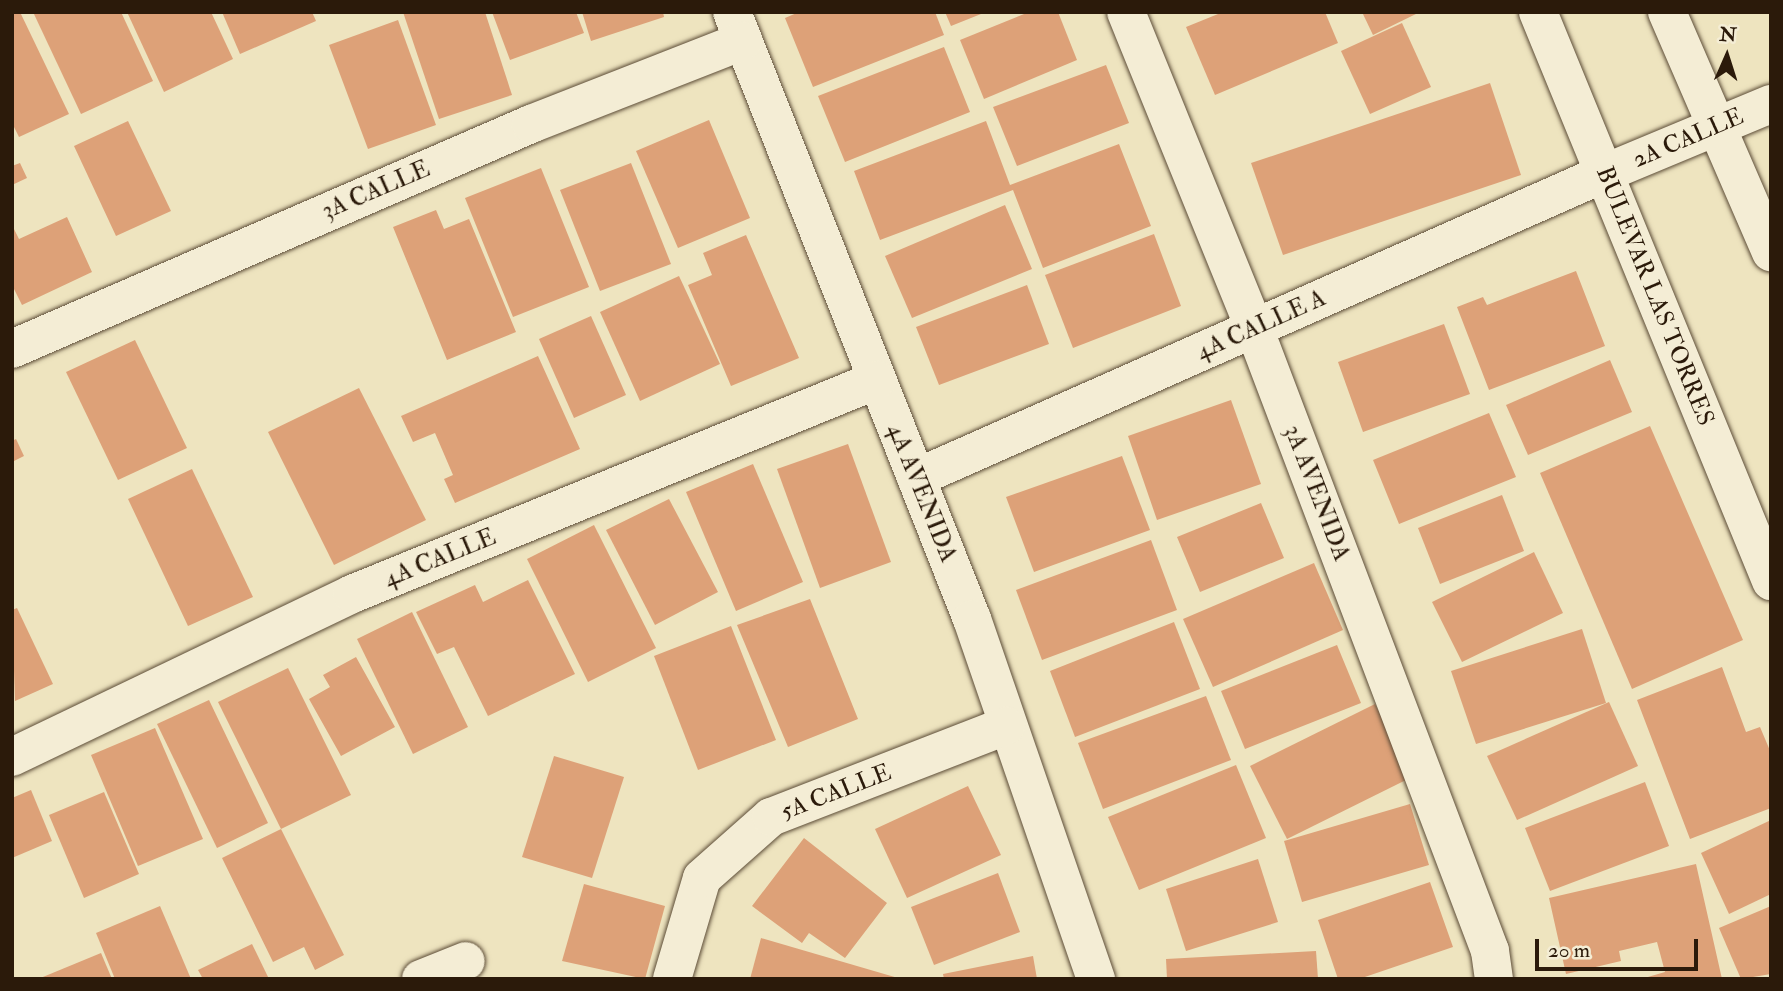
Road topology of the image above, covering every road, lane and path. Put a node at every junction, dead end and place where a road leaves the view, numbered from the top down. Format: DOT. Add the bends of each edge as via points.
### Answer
graph roads {
  1 [pos="1126,12"];
  2 [pos="1538,12"];
  3 [pos="1667,12"];
  4 [pos="738,27"];
  5 [pos="1771,104"];
  6 [pos="1714,127"];
  7 [pos="1605,173"];
  8 [pos="1771,252"];
  9 [pos="1254,328"];
  10 [pos="12,349"];
  11 [pos="877,380"];
  12 [pos="916,478"];
  13 [pos="1771,580"];
  14 [pos="1006,726"];
  15 [pos="12,757"];
  16 [pos="466,961"];
  17 [pos="421,979"];
  18 [pos="672,979"];
  19 [pos="1096,979"];
  20 [pos="1494,979"];
  1 -- 9 [label="street, 3A AVENIDA"];
  2 -- 7 [label="street, BULEVAR LAS TORRES"];
  3 -- 6 [label="street"];
  4 -- 10 [label="street, 3A CALLE" via="519,129"];
  4 -- 11 [label="street, 4A AVENIDA"];
  5 -- 6 [label="street, 2A CALLE"];
  6 -- 7 [label="street, 2A CALLE"];
  6 -- 8 [label="street"];
  7 -- 9 [label="street, 4A CALLE A"];
  7 -- 13 [label="street, BULEVAR LAS TORRES"];
  9 -- 12 [label="street, 4A CALLE A"];
  9 -- 20 [label="street, 3A AVENIDA" via="1490,951"];
  11 -- 12 [label="street, 4A AVENIDA"];
  11 -- 15 [label="street, 4A CALLE" via="352,594"];
  12 -- 14 [label="street, 4A AVENIDA"];
  14 -- 18 [label="street, 5A CALLE" via="771,817 702,878"];
  14 -- 19 [label="street, 4A AVENIDA"];
  16 -- 17 [label="street"];
}
